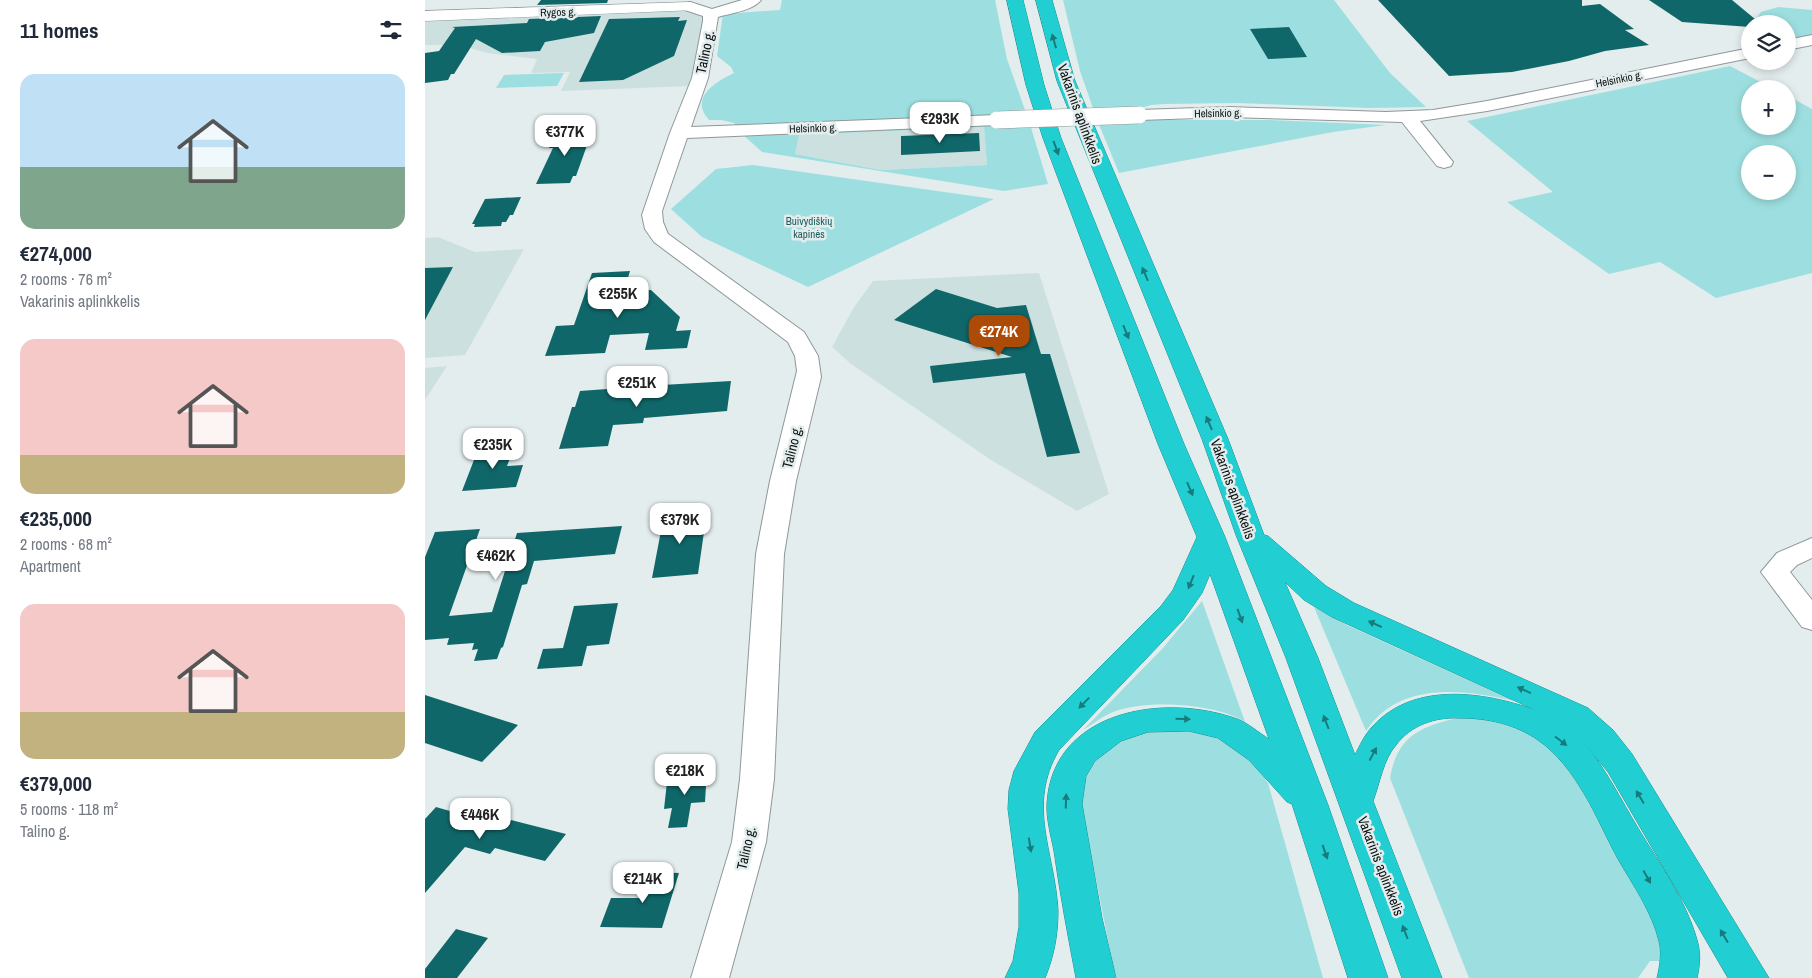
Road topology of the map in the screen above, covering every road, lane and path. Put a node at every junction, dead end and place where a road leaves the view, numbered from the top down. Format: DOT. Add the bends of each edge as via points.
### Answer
graph roads {
  1 [pos="754,0"];
  2 [pos="1015,0"];
  3 [pos="1044,0"];
  4 [pos="690,7"];
  5 [pos="710,14"];
  6 [pos="425,16"];
  7 [pos="1812,40"];
  8 [pos="1796,43"];
  9 [pos="1741,55"];
  10 [pos="1407,117"];
  11 [pos="679,133"];
  12 [pos="1444,162"];
  13 [pos="1250,535"];
  14 [pos="1211,537"];
  15 [pos="1812,547"];
  16 [pos="1812,620"];
  17 [pos="1356,800"];
  18 [pos="1309,806"];
  19 [pos="710,978"];
  20 [pos="1025,978"];
  21 [pos="1096,978"];
  22 [pos="1368,978"];
  23 [pos="1422,978"];
  24 [pos="1677,978"];
  25 [pos="1749,978"];
  1 -- 5 [label="street"];
  2 -- 14 [label="highway, one-way" via="1035,85 1067,181"];
  13 -- 3 [label="highway, Vakarinis aplinkkelis, one-way" via="1215,439 1070,90"];
  4 -- 5 [label="street, Talino g."];
  4 -- 6 [label="street, Rygos g."];
  5 -- 11 [label="street, Talino g." via="704,61"];
  7 -- 8 [label="street"];
  9 -- 10 [label="street, Helsinkio g." via="1472,109"];
  10 -- 11 [label="street, Helsinkio g., bridge" via="1228,112"];
  10 -- 12 [label="street"];
  11 -- 19 [label="street, Talino g." via="652,211 651,221 655,230 661,238 796,337 809,363 809,377 783,481 770,554 757,779 749,842"];
  17 -- 13 [label="highway, Vakarinis aplinkkelis, one-way"];
  25 -- 13 [label="highway, one-way" via="1620,763 1601,739 1576,716 1343,610 1296,578"];
  14 -- 18 [label="highway, one-way"];
  14 -- 20 [label="highway, one-way" via="1187,593 1172,613 1047,742 1033,764 1026,788 1025,812 1040,925 1034,960"];
  15 -- 16 [label="street" via="1787,559 1775,572"];
  23 -- 17 [label="highway, Vakarinis aplinkkelis, one-way"];
  17 -- 24 [label="highway, one-way" via="1371,756 1386,734 1407,717 1433,708 1471,706 1507,711 1541,726 1567,745 1587,770 1669,916 1679,940 1681,962"];
  21 -- 18 [label="highway, one-way" via="1064,804 1069,776 1083,752 1109,732 1147,720 1189,718 1228,728 1261,750"];
  18 -- 22 [label="highway, one-way"];
}
